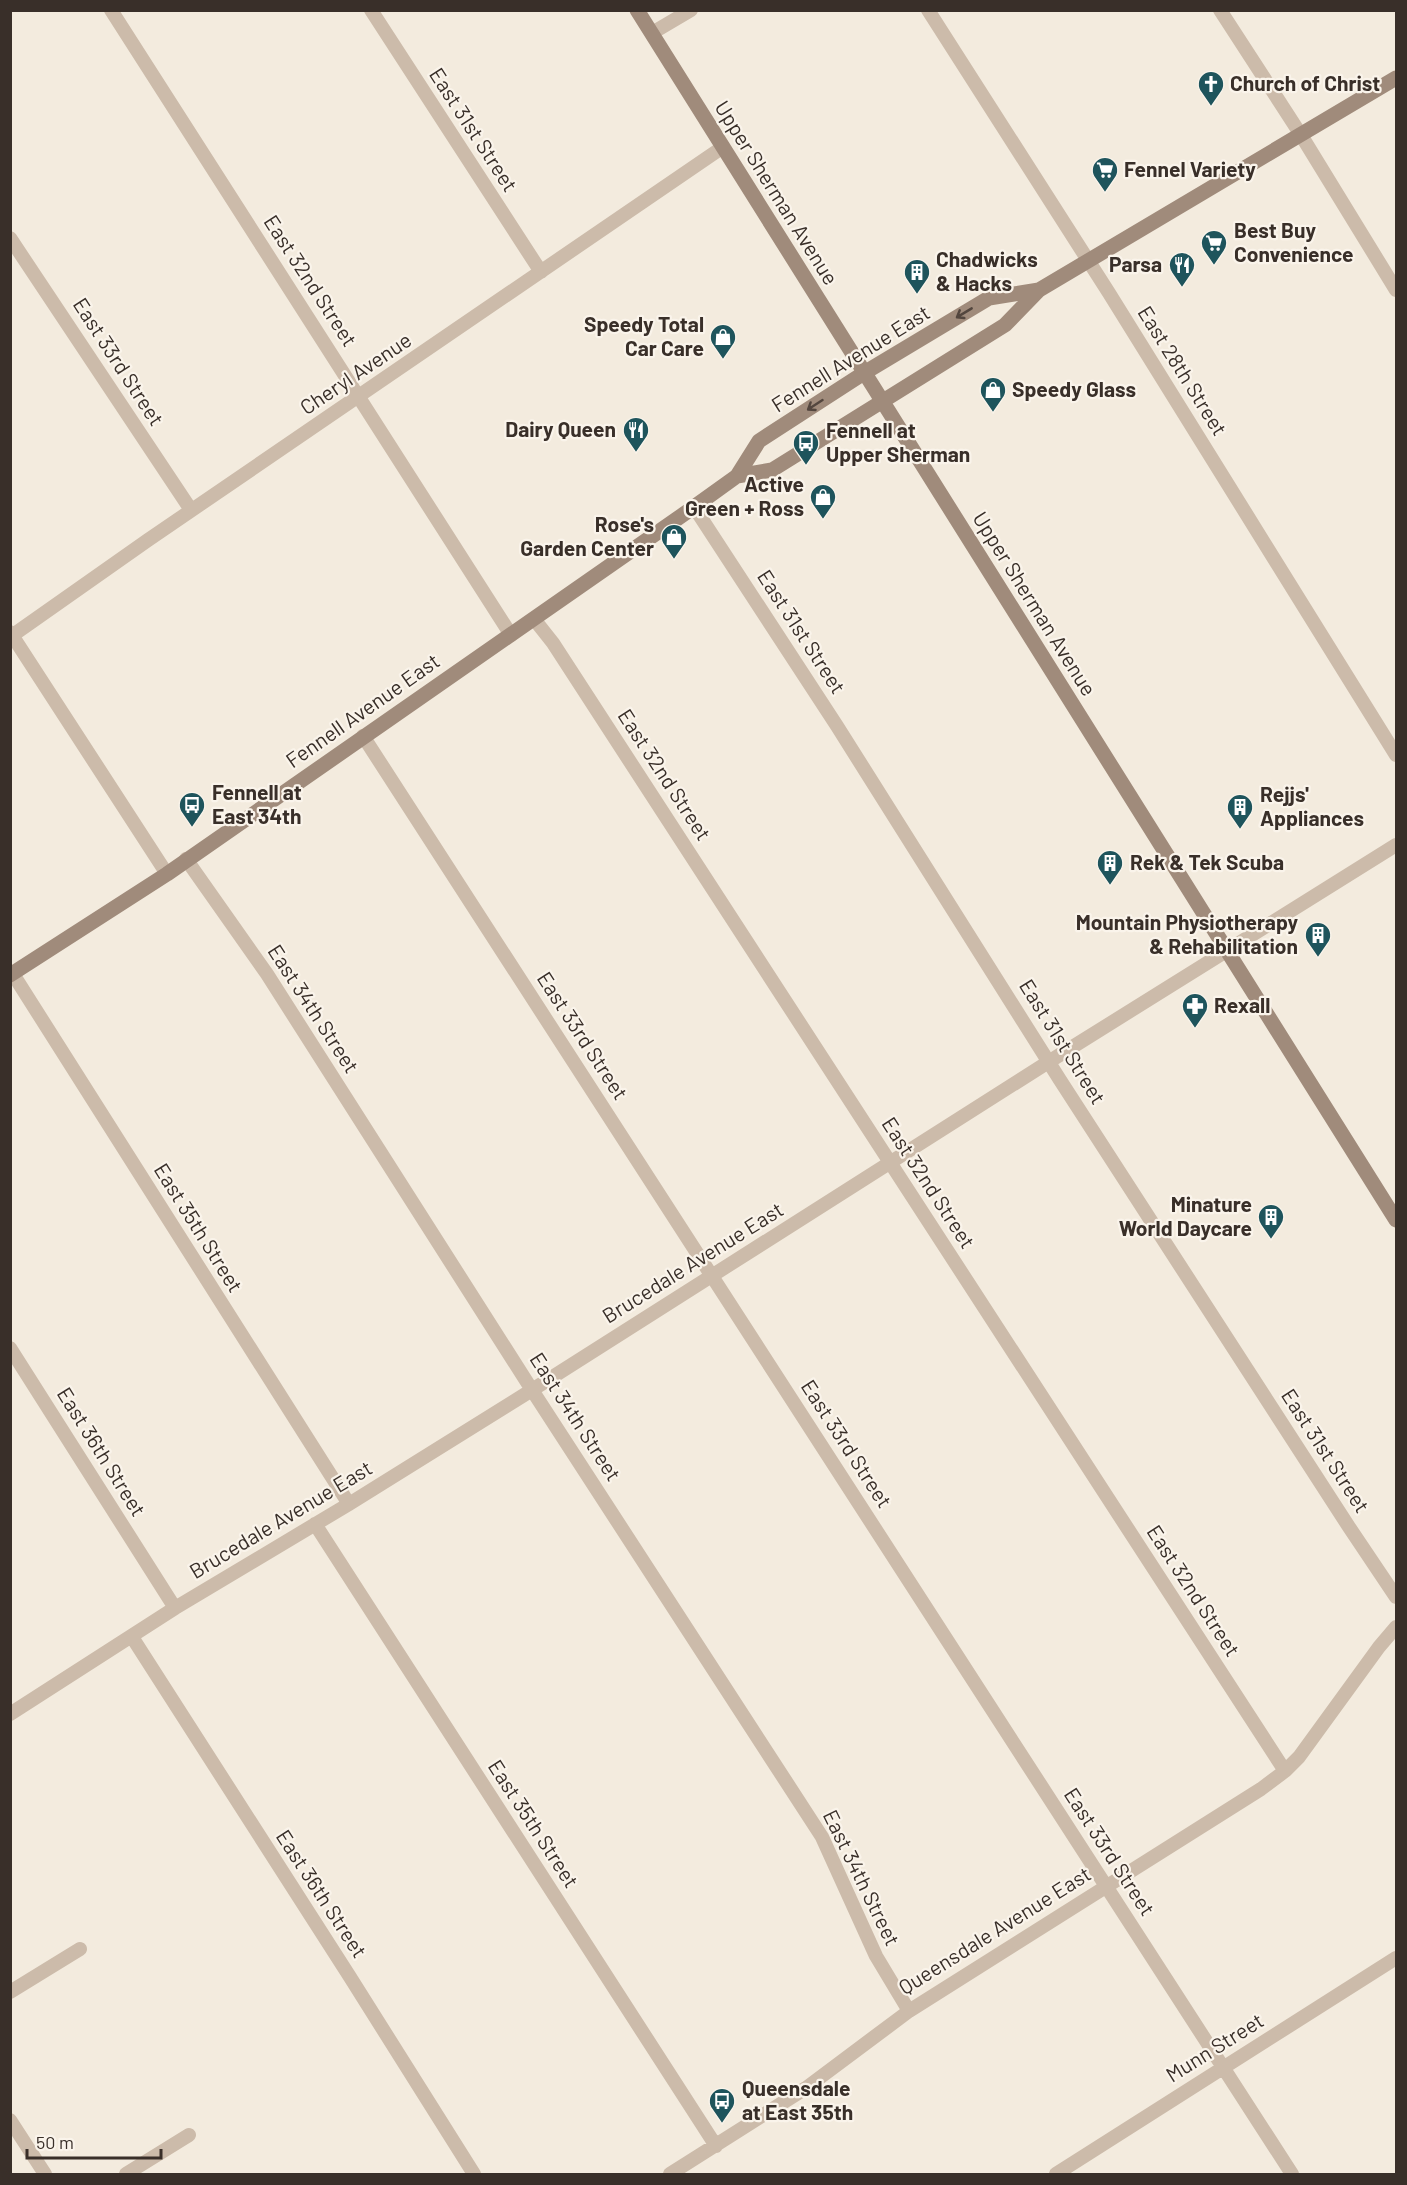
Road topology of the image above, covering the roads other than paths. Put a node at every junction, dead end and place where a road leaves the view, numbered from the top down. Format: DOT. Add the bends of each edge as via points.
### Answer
graph roads {
  1 [pos="111,10"];
  2 [pos="371,10"];
  3 [pos="637,10"];
  4 [pos="691,10"];
  5 [pos="928,10"];
  6 [pos="1220,10"];
  7 [pos="652,33"];
  8 [pos="1396,78"];
  9 [pos="1301,135"];
  10 [pos="723,147"];
  11 [pos="10,238"];
  12 [pos="1087,261"];
  13 [pos="541,272"];
  14 [pos="1039,290"];
  15 [pos="1396,290"];
  16 [pos="864,373"];
  17 [pos="359,397"];
  18 [pos="881,401"];
  19 [pos="737,476"];
  20 [pos="694,507"];
  21 [pos="191,510"];
  22 [pos="534,620"];
  23 [pos="12,633"];
  24 [pos="511,634"];
  25 [pos="363,736"];
  26 [pos="1396,755"];
  27 [pos="1396,845"];
  28 [pos="186,859"];
  29 [pos="167,874"];
  30 [pos="1229,950"];
  31 [pos="12,975"];
  32 [pos="1050,1061"];
  33 [pos="890,1163"];
  34 [pos="1396,1220"];
  35 [pos="711,1277"];
  36 [pos="10,1348"];
  37 [pos="532,1390"];
  38 [pos="349,1504"];
  39 [pos="315,1524"];
  40 [pos="1396,1597"];
  41 [pos="175,1608"];
  42 [pos="1396,1627"];
  43 [pos="132,1637"];
  44 [pos="10,1714"];
  45 [pos="1285,1771"];
  46 [pos="1106,1886"];
  47 [pos="80,1949"];
  48 [pos="1396,1958"];
  49 [pos="10,1992"];
  50 [pos="909,2011"];
  51 [pos="1224,2068"];
  52 [pos="10,2120"];
  53 [pos="189,2135"];
  54 [pos="717,2146"];
  55 [pos="45,2175"];
  56 [pos="126,2175"];
  57 [pos="474,2175"];
  58 [pos="670,2175"];
  59 [pos="1056,2175"];
  60 [pos="1292,2175"];
  1 -- 17 [label="street, East 32nd Street"];
  2 -- 13 [label="street, East 31st Street"];
  3 -- 7 [label="main road, Upper Sherman Avenue"];
  4 -- 7 [label="street"];
  5 -- 12 [label="street, East 28th Street"];
  6 -- 9 [label="street"];
  7 -- 10 [label="main road, Upper Sherman Avenue"];
  8 -- 9 [label="main road, Fennell Avenue East"];
  9 -- 12 [label="main road, Fennell Avenue East"];
  9 -- 15 [label="street"];
  10 -- 13 [label="street, Cheryl Avenue"];
  10 -- 16 [label="main road, Upper Sherman Avenue"];
  11 -- 21 [label="street, East 33rd Street"];
  12 -- 14 [label="main road, Fennell Avenue East"];
  12 -- 26 [label="street, East 28th Street"];
  13 -- 17 [label="street, Cheryl Avenue"];
  14 -- 16 [label="main road, Fennell Avenue East, one-way" via="989,298"];
  14 -- 18 [label="main road, Fennell Avenue East" via="1005,325"];
  16 -- 18 [label="main road, Upper Sherman Avenue"];
  16 -- 19 [label="main road, Fennell Avenue East, one-way" via="759,441"];
  17 -- 21 [label="street, Cheryl Avenue"];
  17 -- 24 [label="street, East 32nd Street"];
  18 -- 19 [label="main road, Fennell Avenue East" via="772,470"];
  18 -- 30 [label="main road, Upper Sherman Avenue"];
  19 -- 20 [label="main road, Fennell Avenue East"];
  20 -- 22 [label="main road, Fennell Avenue East"];
  20 -- 32 [label="street, East 31st Street"];
  21 -- 23 [label="street, Cheryl Avenue"];
  22 -- 24 [label="main road, Fennell Avenue East"];
  22 -- 33 [label="street, East 32nd Street" via="553,643"];
  23 -- 29 [label="street"];
  24 -- 25 [label="main road, Fennell Avenue East"];
  25 -- 28 [label="main road, Fennell Avenue East"];
  25 -- 35 [label="street, East 33rd Street"];
  27 -- 30 [label="street, Brucedale Avenue East"];
  28 -- 29 [label="main road, Fennell Avenue East"];
  28 -- 37 [label="street, East 34th Street" via="267,974"];
  29 -- 31 [label="main road, Fennell Avenue East"];
  30 -- 32 [label="street, Brucedale Avenue East"];
  30 -- 34 [label="main road, Upper Sherman Avenue"];
  31 -- 38 [label="street, East 35th Street"];
  32 -- 33 [label="street, Brucedale Avenue East"];
  32 -- 40 [label="street, East 31st Street"];
  33 -- 35 [label="street, Brucedale Avenue East"];
  33 -- 45 [label="street, East 32nd Street"];
  35 -- 37 [label="street, Brucedale Avenue East"];
  35 -- 46 [label="street, East 33rd Street"];
  36 -- 41 [label="street, East 36th Street"];
  37 -- 38 [label="street, Brucedale Avenue East"];
  37 -- 50 [label="street, East 34th Street" via="822,1837 876,1956"];
  38 -- 39 [label="street, Brucedale Avenue East"];
  39 -- 41 [label="street, Brucedale Avenue East"];
  39 -- 54 [label="street, East 35th Street"];
  41 -- 43 [label="street, Brucedale Avenue East"];
  42 -- 45 [label="street, Queensdale Avenue East"];
  43 -- 44 [label="street, Brucedale Avenue East"];
  43 -- 57 [label="street, East 36th Street"];
  45 -- 46 [label="street, Queensdale Avenue East"];
  46 -- 50 [label="street, Queensdale Avenue East"];
  46 -- 51 [label="street, East 33rd Street"];
  47 -- 49 [label="street"];
  48 -- 51 [label="street, Munn Street"];
  50 -- 54 [label="street, Queensdale Avenue East" via="806,2088"];
  51 -- 59 [label="street, Munn Street"];
  51 -- 60 [label="street, East 33rd Street"];
  52 -- 55 [label="street"];
  53 -- 56 [label="street"];
  54 -- 58 [label="street, Queensdale Avenue East"];
}
